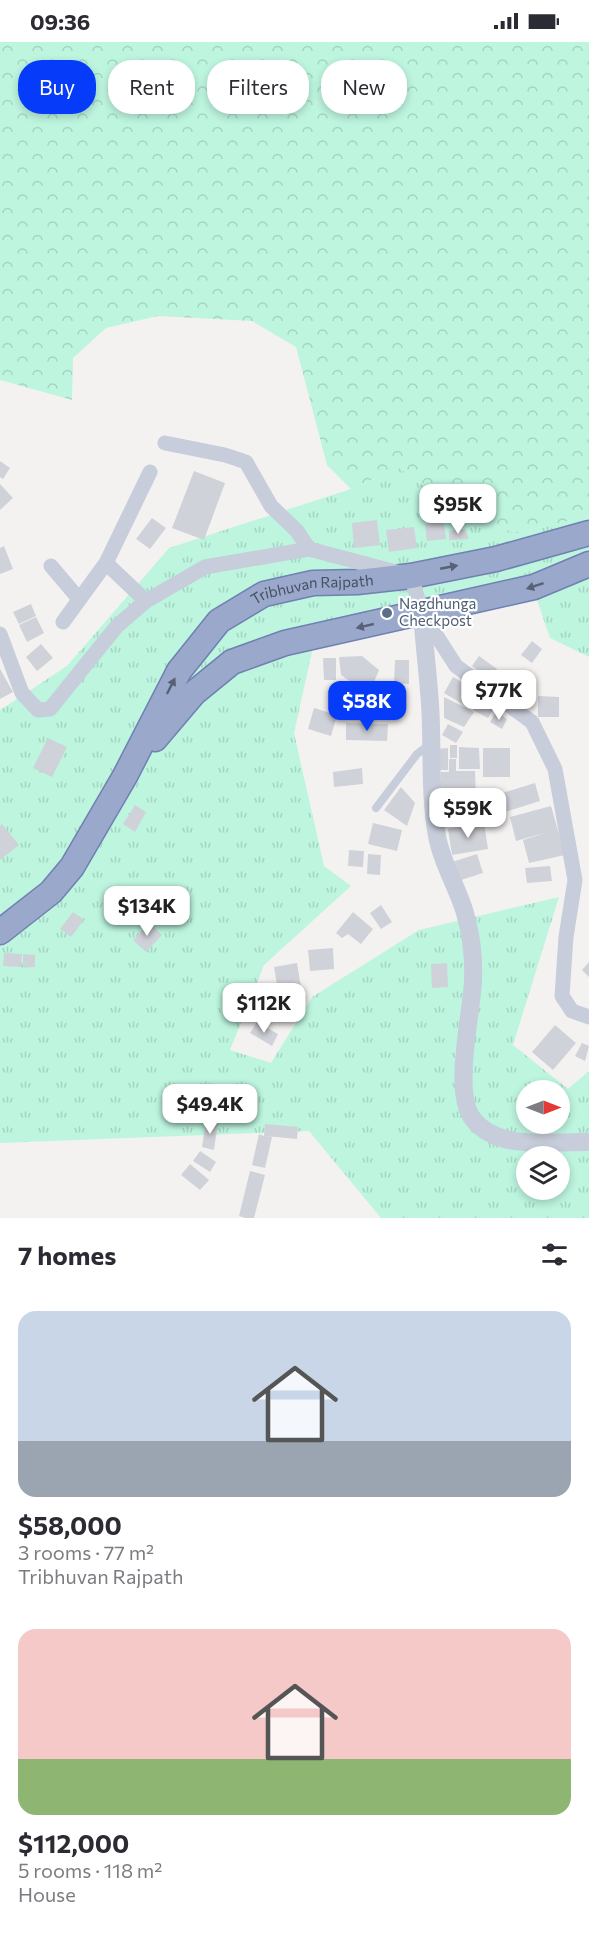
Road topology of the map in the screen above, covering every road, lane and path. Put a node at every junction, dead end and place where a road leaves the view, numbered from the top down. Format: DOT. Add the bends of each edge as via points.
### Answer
graph roads {
  1 [pos="165,443"];
  2 [pos="150,472"];
  3 [pos="589,533"];
  4 [pos="309,549"];
  5 [pos="106,563"];
  6 [pos="589,564"];
  7 [pos="51,566"];
  8 [pos="411,576"];
  9 [pos="80,599"];
  10 [pos="146,601"];
  11 [pos="422,613"];
  12 [pos="63,622"];
  13 [pos="0,634"];
  14 [pos="431,744"];
  15 [pos="125,776"];
  16 [pos="376,808"];
  17 [pos="29,912"];
  18 [pos="0,920"];
  19 [pos="0,932"];
  20 [pos="589,1017"];
  21 [pos="589,1142"];
  1 -- 4 [label="street" via="246,462 271,506"];
  2 -- 5 [label="street"];
  8 -- 3 [label="highway, Tribhuvan Rajpath, one-way" via="496,559"];
  4 -- 8 [label="street"];
  4 -- 10 [label="street" via="206,567"];
  5 -- 9 [label="street"];
  5 -- 10 [label="street"];
  6 -- 11 [label="highway, Tribhuvan Rajpath, one-way" via="534,587"];
  7 -- 9 [label="street"];
  8 -- 11 [label="street"];
  15 -- 8 [label="highway, Tribhuvan Rajpath, one-way" via="179,671 219,621 264,594 313,583"];
  9 -- 12 [label="street"];
  10 -- 13 [label="street" via="117,626 50,709 38,710 22,693"];
  11 -- 14 [label="street"];
  11 -- 15 [label="highway, Tribhuvan Rajpath, one-way" via="285,644 232,662 194,693"];
  11 -- 20 [label="street" via="456,666 532,722 555,769 575,880 561,996 572,1011"];
  14 -- 16 [label="lane" via="417,754"];
  14 -- 21 [label="street" via="437,836 443,865 464,911 472,948 464,1089 467,1110 482,1128 512,1141"];
  15 -- 17 [label="highway, Tribhuvan Rajpath" via="72,867"];
  17 -- 18 [label="highway, Tribhuvan Rajpath"];
  17 -- 19 [label="highway, Tribhuvan Rajpath"];
}
